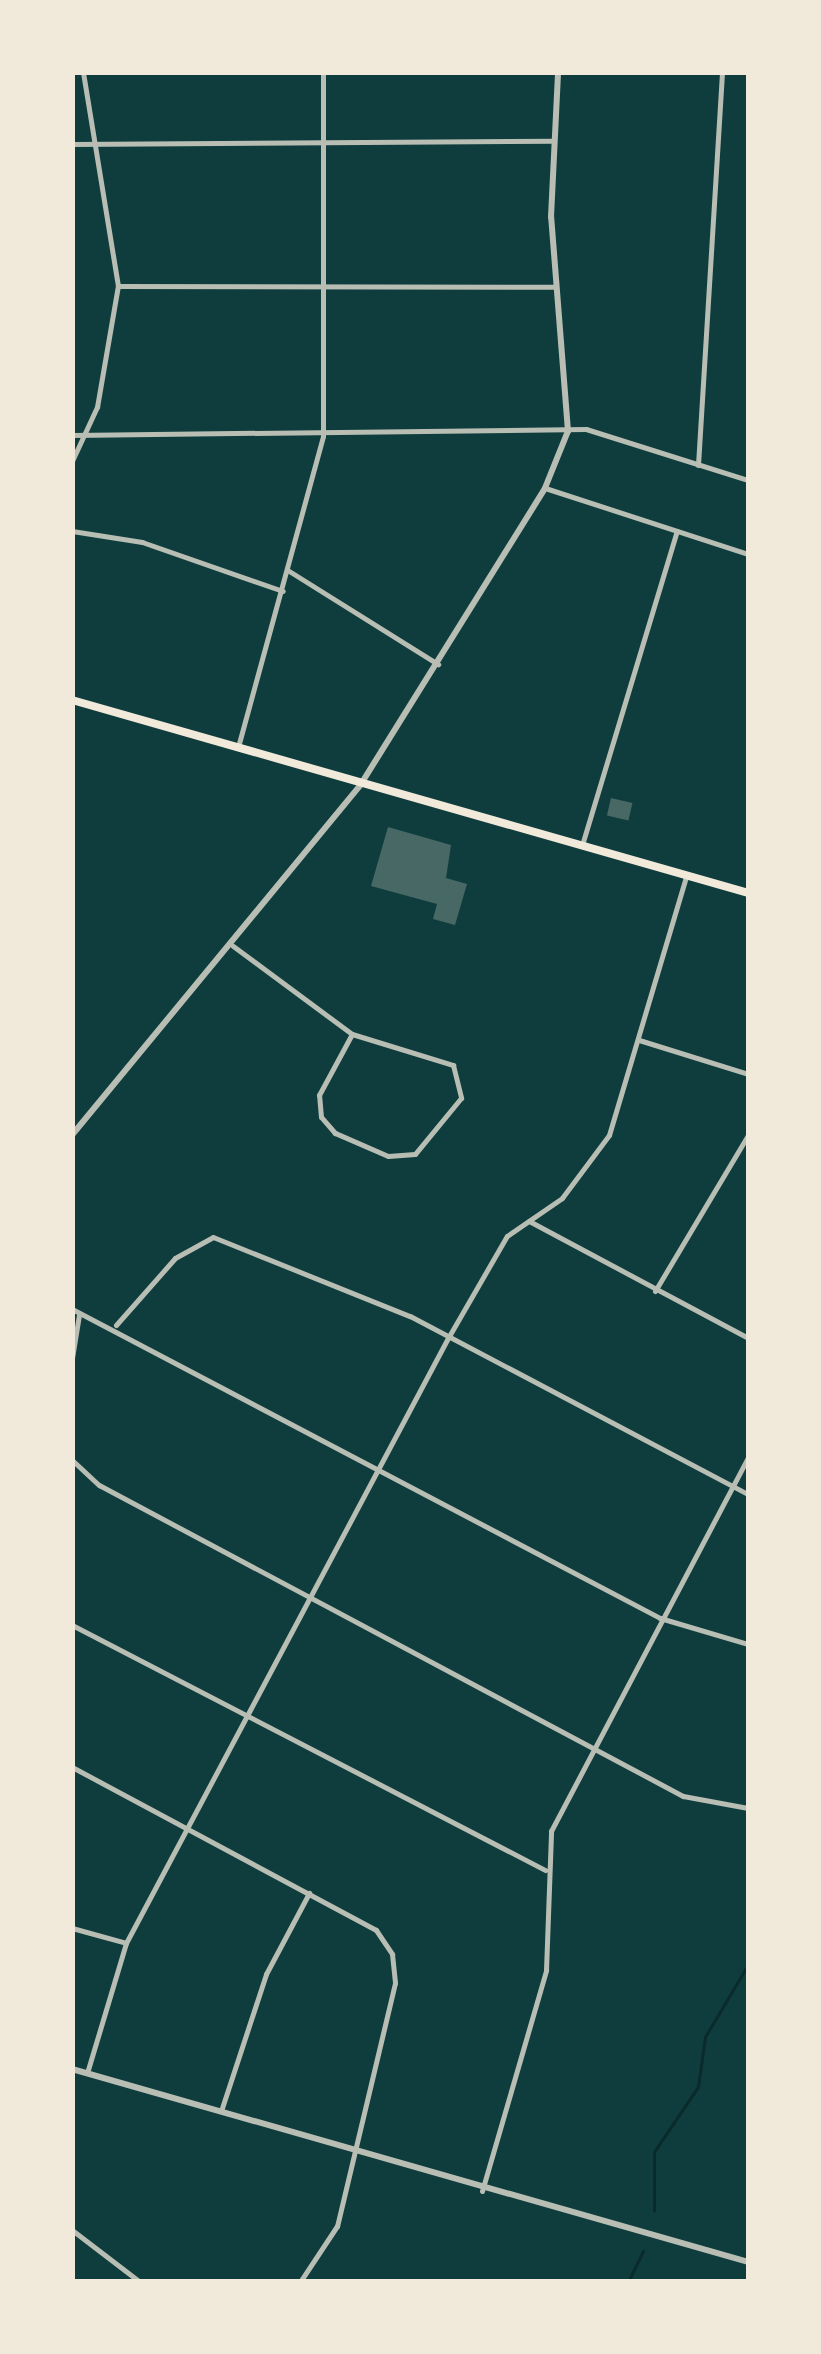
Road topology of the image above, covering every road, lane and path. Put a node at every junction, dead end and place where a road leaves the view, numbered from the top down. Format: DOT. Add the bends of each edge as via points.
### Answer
graph roads {
  1 [pos="83,72"];
  2 [pos="323,72"];
  3 [pos="558,72"];
  4 [pos="722,72"];
  5 [pos="95,141"];
  6 [pos="322,141"];
  7 [pos="554,142"];
  8 [pos="72,144"];
  9 [pos="118,286"];
  10 [pos="553,286"];
  11 [pos="323,288"];
  12 [pos="568,431"];
  13 [pos="72,435"];
  14 [pos="86,436"];
  15 [pos="323,436"];
  16 [pos="72,460"];
  17 [pos="698,465"];
  18 [pos="748,480"];
  19 [pos="545,488"];
  20 [pos="72,530"];
  21 [pos="677,531"];
  22 [pos="748,554"];
  23 [pos="289,571"];
  24 [pos="283,591"];
  25 [pos="438,664"];
  26 [pos="72,700"];
  27 [pos="238,748"];
  28 [pos="361,784"];
  29 [pos="582,844"];
  30 [pos="686,876"];
  31 [pos="748,894"];
  32 [pos="233,946"];
  33 [pos="352,1034"];
  34 [pos="639,1040"];
  35 [pos="748,1074"];
  36 [pos="72,1135"];
  37 [pos="748,1135"];
  38 [pos="529,1220"];
  39 [pos="655,1291"];
  40 [pos="72,1309"];
  41 [pos="79,1315"];
  42 [pos="116,1325"];
  43 [pos="448,1338"];
  44 [pos="748,1338"];
  45 [pos="72,1358"];
  46 [pos="748,1457"];
  47 [pos="72,1460"];
  48 [pos="380,1466"];
  49 [pos="732,1490"];
  50 [pos="748,1494"];
  51 [pos="308,1596"];
  52 [pos="660,1618"];
  53 [pos="72,1624"];
  54 [pos="748,1644"];
  55 [pos="247,1716"];
  56 [pos="593,1749"];
  57 [pos="72,1767"];
  58 [pos="748,1808"];
  59 [pos="190,1830"];
  60 [pos="545,1870"];
  61 [pos="309,1893"];
  62 [pos="72,1928"];
  63 [pos="126,1943"];
  64 [pos="72,2069"];
  65 [pos="87,2073"];
  66 [pos="220,2114"];
  67 [pos="354,2149"];
  68 [pos="482,2190"];
  69 [pos="72,2230"];
  70 [pos="748,2262"];
  71 [pos="140,2282"];
  72 [pos="300,2282"];
  1 -- 5 [label="street"];
  2 -- 6 [label="street"];
  3 -- 7 [label="street"];
  4 -- 17 [label="street"];
  5 -- 6 [label="street"];
  5 -- 8 [label="street"];
  5 -- 9 [label="street"];
  6 -- 7 [label="street"];
  6 -- 11 [label="street"];
  7 -- 10 [label="street"];
  9 -- 11 [label="street"];
  9 -- 14 [label="street"];
  10 -- 11 [label="street"];
  10 -- 12 [label="street"];
  11 -- 15 [label="street"];
  12 -- 15 [label="street"];
  12 -- 17 [label="street"];
  12 -- 19 [label="street"];
  13 -- 14 [label="street"];
  14 -- 15 [label="street"];
  14 -- 16 [label="street"];
  15 -- 23 [label="street"];
  17 -- 18 [label="street"];
  19 -- 21 [label="street"];
  19 -- 25 [label="street"];
  20 -- 24 [label="street" via="142,542"];
  21 -- 22 [label="street"];
  21 -- 29 [label="street"];
  23 -- 24 [label="street"];
  23 -- 25 [label="street"];
  24 -- 27 [label="street"];
  25 -- 28 [label="street"];
  26 -- 27 [label="main road"];
  27 -- 28 [label="main road"];
  28 -- 29 [label="main road"];
  28 -- 32 [label="street"];
  29 -- 30 [label="main road"];
  30 -- 31 [label="main road"];
  30 -- 34 [label="street"];
  32 -- 33 [label="street"];
  32 -- 36 [label="street"];
  33 -- 33 [label="street" via="443,1058 462,1084 457,1108 416,1154 388,1156 335,1133 319,1095"];
  34 -- 35 [label="street"];
  34 -- 38 [label="street" via="609,1135 571,1187"];
  37 -- 39 [label="street"];
  38 -- 39 [label="street"];
  38 -- 43 [label="street" via="507,1236"];
  39 -- 44 [label="street"];
  40 -- 41 [label="street"];
  41 -- 42 [label="street"];
  41 -- 45 [label="street"];
  42 -- 43 [label="street" via="174,1258 213,1237"];
  42 -- 48 [label="street"];
  43 -- 48 [label="street"];
  43 -- 49 [label="street"];
  46 -- 49 [label="street"];
  47 -- 51 [label="street" via="99,1485"];
  48 -- 51 [label="street"];
  48 -- 52 [label="street"];
  49 -- 50 [label="street"];
  49 -- 52 [label="street"];
  51 -- 55 [label="street"];
  51 -- 56 [label="street"];
  52 -- 54 [label="street"];
  52 -- 56 [label="street"];
  53 -- 55 [label="street"];
  55 -- 59 [label="street"];
  55 -- 60 [label="street"];
  56 -- 58 [label="street" via="683,1796"];
  56 -- 60 [label="street" via="551,1830"];
  57 -- 59 [label="street"];
  59 -- 61 [label="street"];
  59 -- 63 [label="street"];
  60 -- 68 [label="street" via="546,1970"];
  61 -- 66 [label="street" via="266,1974"];
  61 -- 67 [label="street" via="376,1930 392,1954 395,1983"];
  62 -- 63 [label="street"];
  63 -- 65 [label="street"];
  64 -- 65 [label="street"];
  65 -- 66 [label="street"];
  66 -- 67 [label="street"];
  67 -- 68 [label="street"];
  67 -- 72 [label="street" via="337,2226"];
  68 -- 70 [label="street"];
  69 -- 71 [label="street"];
}
